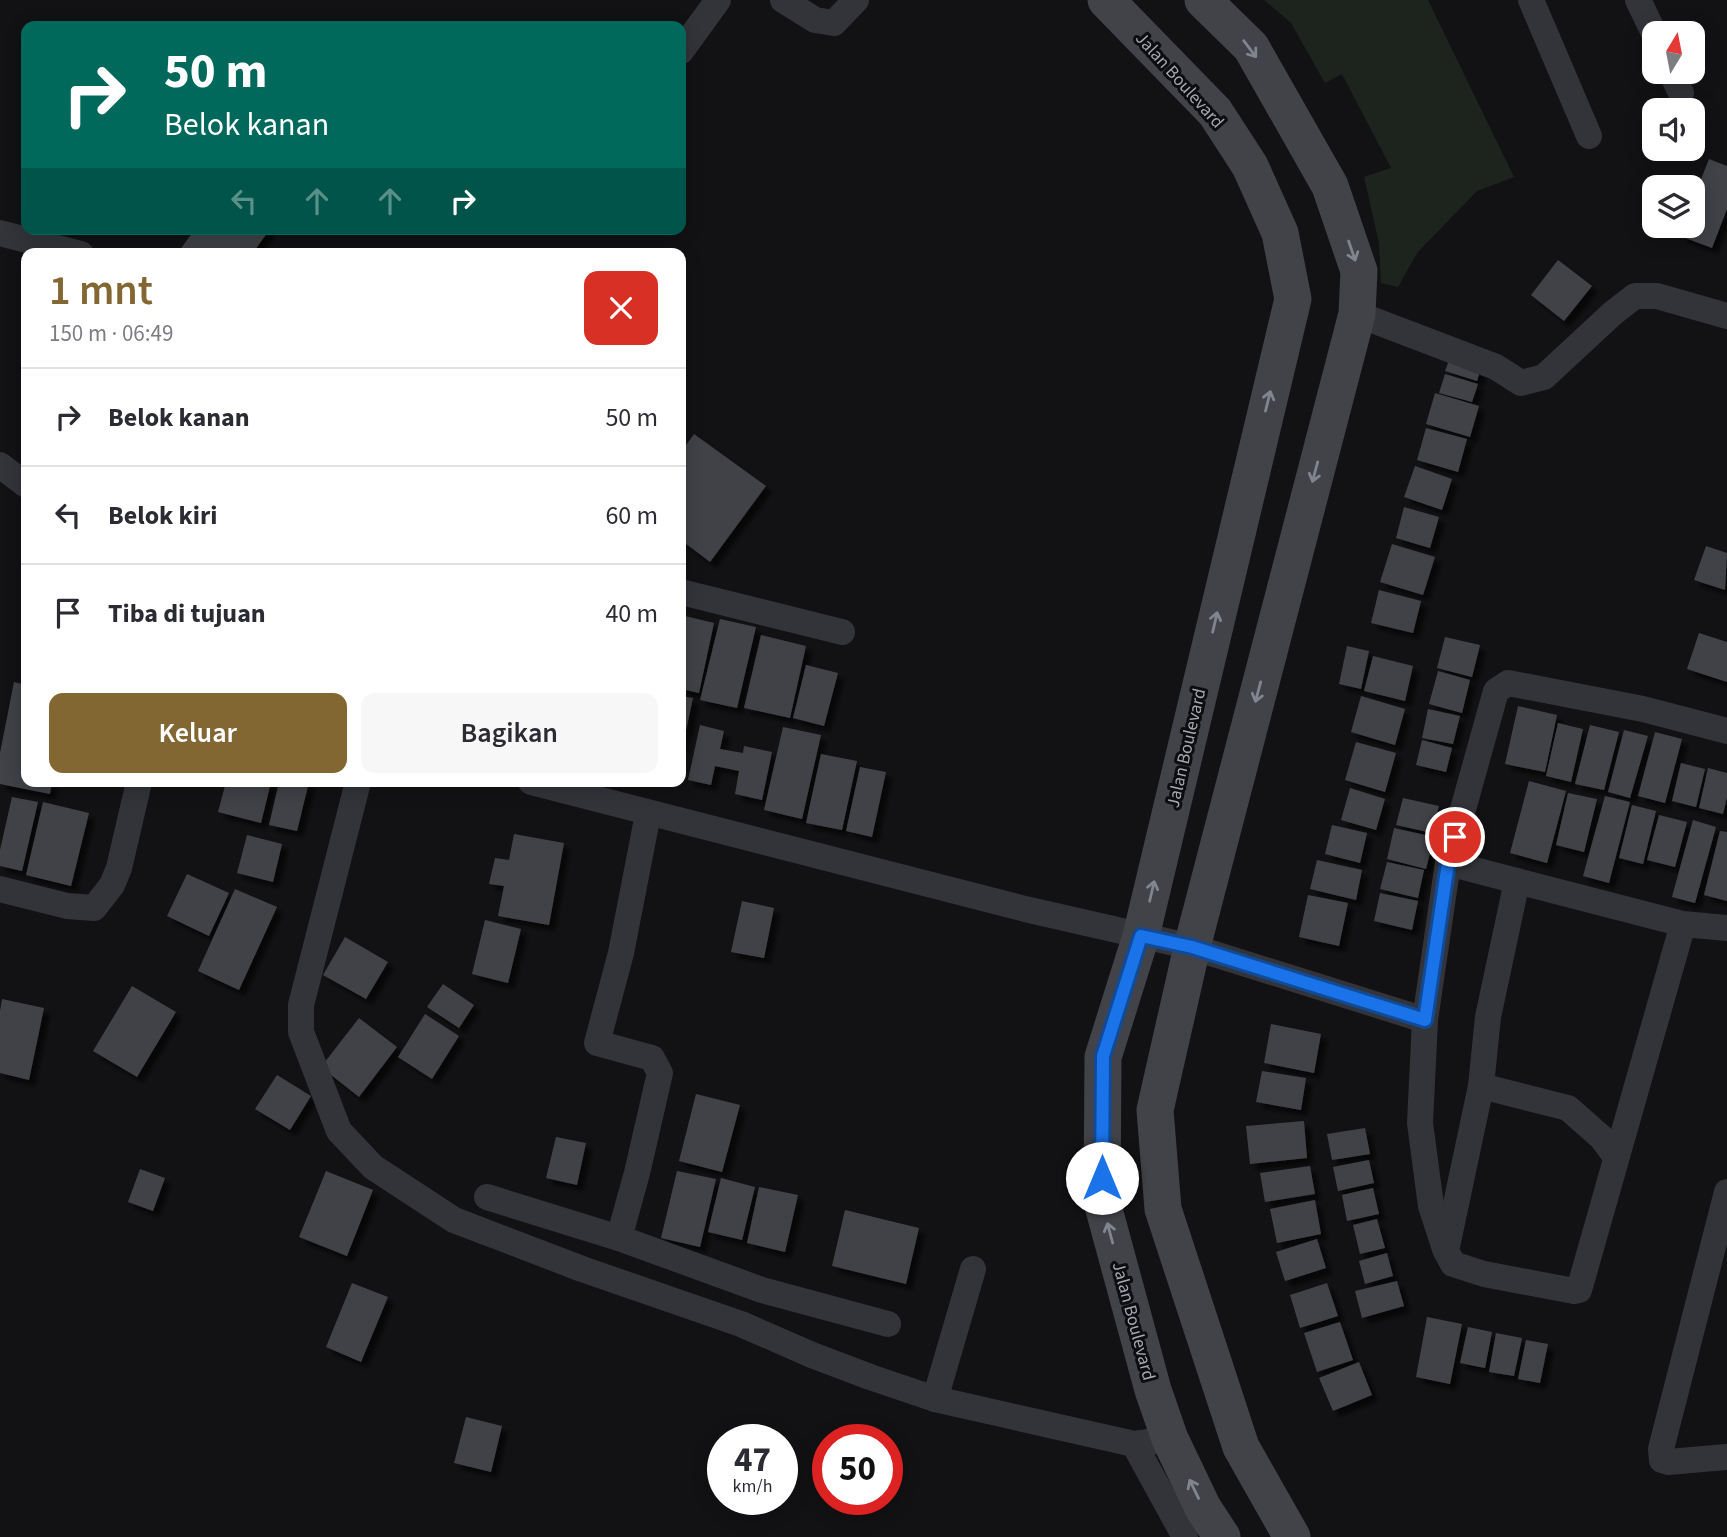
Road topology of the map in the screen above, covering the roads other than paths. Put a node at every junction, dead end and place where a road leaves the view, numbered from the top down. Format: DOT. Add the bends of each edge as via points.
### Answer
graph roads {
  1 [pos="718,0"];
  2 [pos="783,0"];
  3 [pos="856,0"];
  4 [pos="1106,0"];
  5 [pos="1203,0"];
  6 [pos="1531,0"];
  7 [pos="1638,0"];
  8 [pos="1648,21"];
  9 [pos="686,44"];
  10 [pos="1589,136"];
  11 [pos="0,233"];
  12 [pos="58,248"];
  13 [pos="1357,314"];
  14 [pos="1727,316"];
  15 [pos="0,465"];
  16 [pos="21,481"];
  17 [pos="686,593"];
  18 [pos="842,632"];
  19 [pos="1727,731"];
  20 [pos="138,787"];
  21 [pos="357,787"];
  22 [pos="551,787"];
  23 [pos="648,814"];
  24 [pos="1448,863"];
  25 [pos="1517,881"];
  26 [pos="0,889"];
  27 [pos="1683,924"];
  28 [pos="1727,929"];
  29 [pos="1141,936"];
  30 [pos="1192,947"];
  31 [pos="1425,1020"];
  32 [pos="1481,1086"];
  33 [pos="1616,1157"];
  34 [pos="1727,1193"];
  35 [pos="487,1197"];
  36 [pos="619,1238"];
  37 [pos="1446,1251"];
  38 [pos="973,1269"];
  39 [pos="888,1324"];
  40 [pos="935,1398"];
  41 [pos="1170,1439"];
  42 [pos="1134,1444"];
  43 [pos="1727,1457"];
  44 [pos="1185,1537"];
  45 [pos="1222,1537"];
  46 [pos="1292,1537"];
  1 -- 9 [label="street"];
  2 -- 3 [label="street" via="815,20 834,23"];
  29 -- 4 [label="main road, Jalan Boulevard, one-way" via="1293,299 1280,233 1250,166 1215,112"];
  5 -- 13 [label="main road, one-way" via="1251,47 1330,186 1359,271"];
  6 -- 10 [label="street"];
  7 -- 8 [label="street"];
  11 -- 12 [label="street"];
  13 -- 14 [label="street" via="1496,367 1521,383 1544,377 1635,296 1657,296"];
  13 -- 30 [label="main road, one-way"];
  15 -- 16 [label="street"];
  17 -- 18 [label="street"];
  19 -- 24 [label="street" via="1643,709 1508,683 1496,691 1490,708"];
  20 -- 26 [label="street" via="119,868 94,908"];
  21 -- 40 [label="street" via="301,1005 301,1032 339,1131 373,1167 454,1220"];
  22 -- 23 [label="street"];
  23 -- 29 [label="street"];
  23 -- 36 [label="street" via="621,953 597,1043 652,1058 660,1073"];
  24 -- 25 [label="street"];
  24 -- 31 [label="street"];
  25 -- 27 [label="street"];
  25 -- 32 [label="street" via="1488,1017"];
  27 -- 28 [label="street"];
  27 -- 33 [label="street"];
  29 -- 30 [label="street"];
  41 -- 29 [label="main road, Jalan Boulevard, one-way" via="1102,1202 1103,1056"];
  30 -- 31 [label="street"];
  30 -- 46 [label="main road" via="1155,1110 1163,1209 1241,1447"];
  31 -- 37 [label="street" via="1420,1123 1431,1206"];
  32 -- 33 [label="street" via="1568,1108"];
  32 -- 37 [label="street"];
  33 -- 37 [label="street" via="1578,1291 1458,1267"];
  34 -- 43 [label="street" via="1661,1449 1662,1460 1668,1462"];
  35 -- 36 [label="street"];
  36 -- 39 [label="street" via="762,1290"];
  38 -- 40 [label="street"];
  40 -- 42 [label="street"];
  41 -- 42 [label="street"];
  45 -- 41 [label="main road, Jalan Boulevard, one-way"];
  42 -- 44 [label="street"];
}
